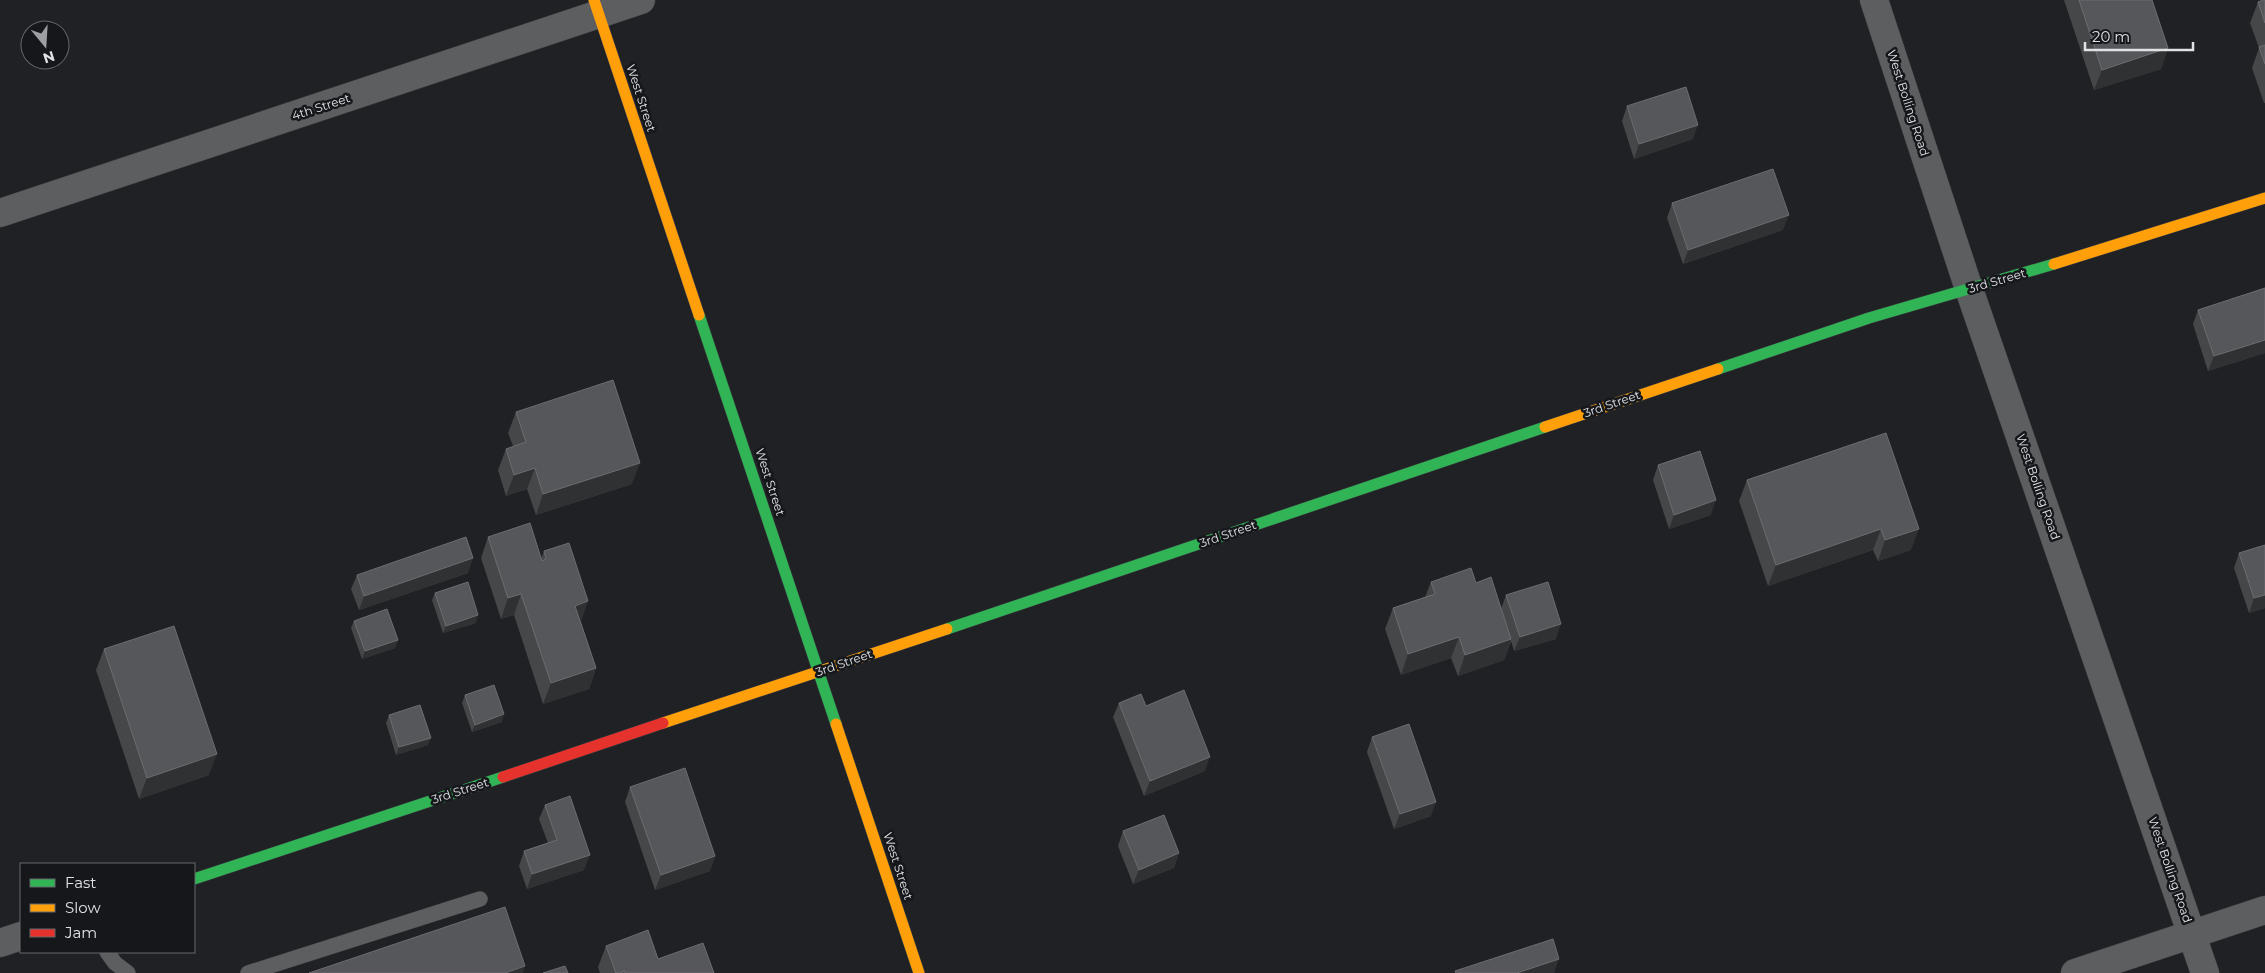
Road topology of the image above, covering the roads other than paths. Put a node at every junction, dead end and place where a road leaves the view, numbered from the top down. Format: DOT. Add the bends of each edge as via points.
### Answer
graph roads {
  1 [pos="641,0"];
  2 [pos="1874,0"];
  3 [pos="596,7"];
  4 [pos="2265,198"];
  5 [pos="0,214"];
  6 [pos="1969,288"];
  7 [pos="818,672"];
  8 [pos="195,879"];
  9 [pos="480,899"];
  10 [pos="2265,910"];
  11 [pos="2192,934"];
  12 [pos="20,936"];
  13 [pos="0,943"];
  14 [pos="108,953"];
  15 [pos="128,973"];
  16 [pos="248,973"];
  17 [pos="919,973"];
  18 [pos="2075,973"];
  19 [pos="2205,973"];
  1 -- 3 [label="street, 4th Street"];
  2 -- 6 [label="street, West Bolling Road"];
  3 -- 5 [label="street, 4th Street"];
  3 -- 7 [label="street, West Street"];
  4 -- 6 [label="street, 3rd Street"];
  6 -- 7 [label="street, 3rd Street" via="1868,318"];
  6 -- 11 [label="street, West Bolling Road"];
  7 -- 8 [label="street, 3rd Street"];
  7 -- 17 [label="street, West Street"];
  9 -- 16 [label="lane"];
  10 -- 11 [label="street"];
  11 -- 18 [label="street"];
  11 -- 19 [label="street, West Bolling Road"];
  12 -- 13 [label="street"];
  14 -- 15 [label="lane"];
}
